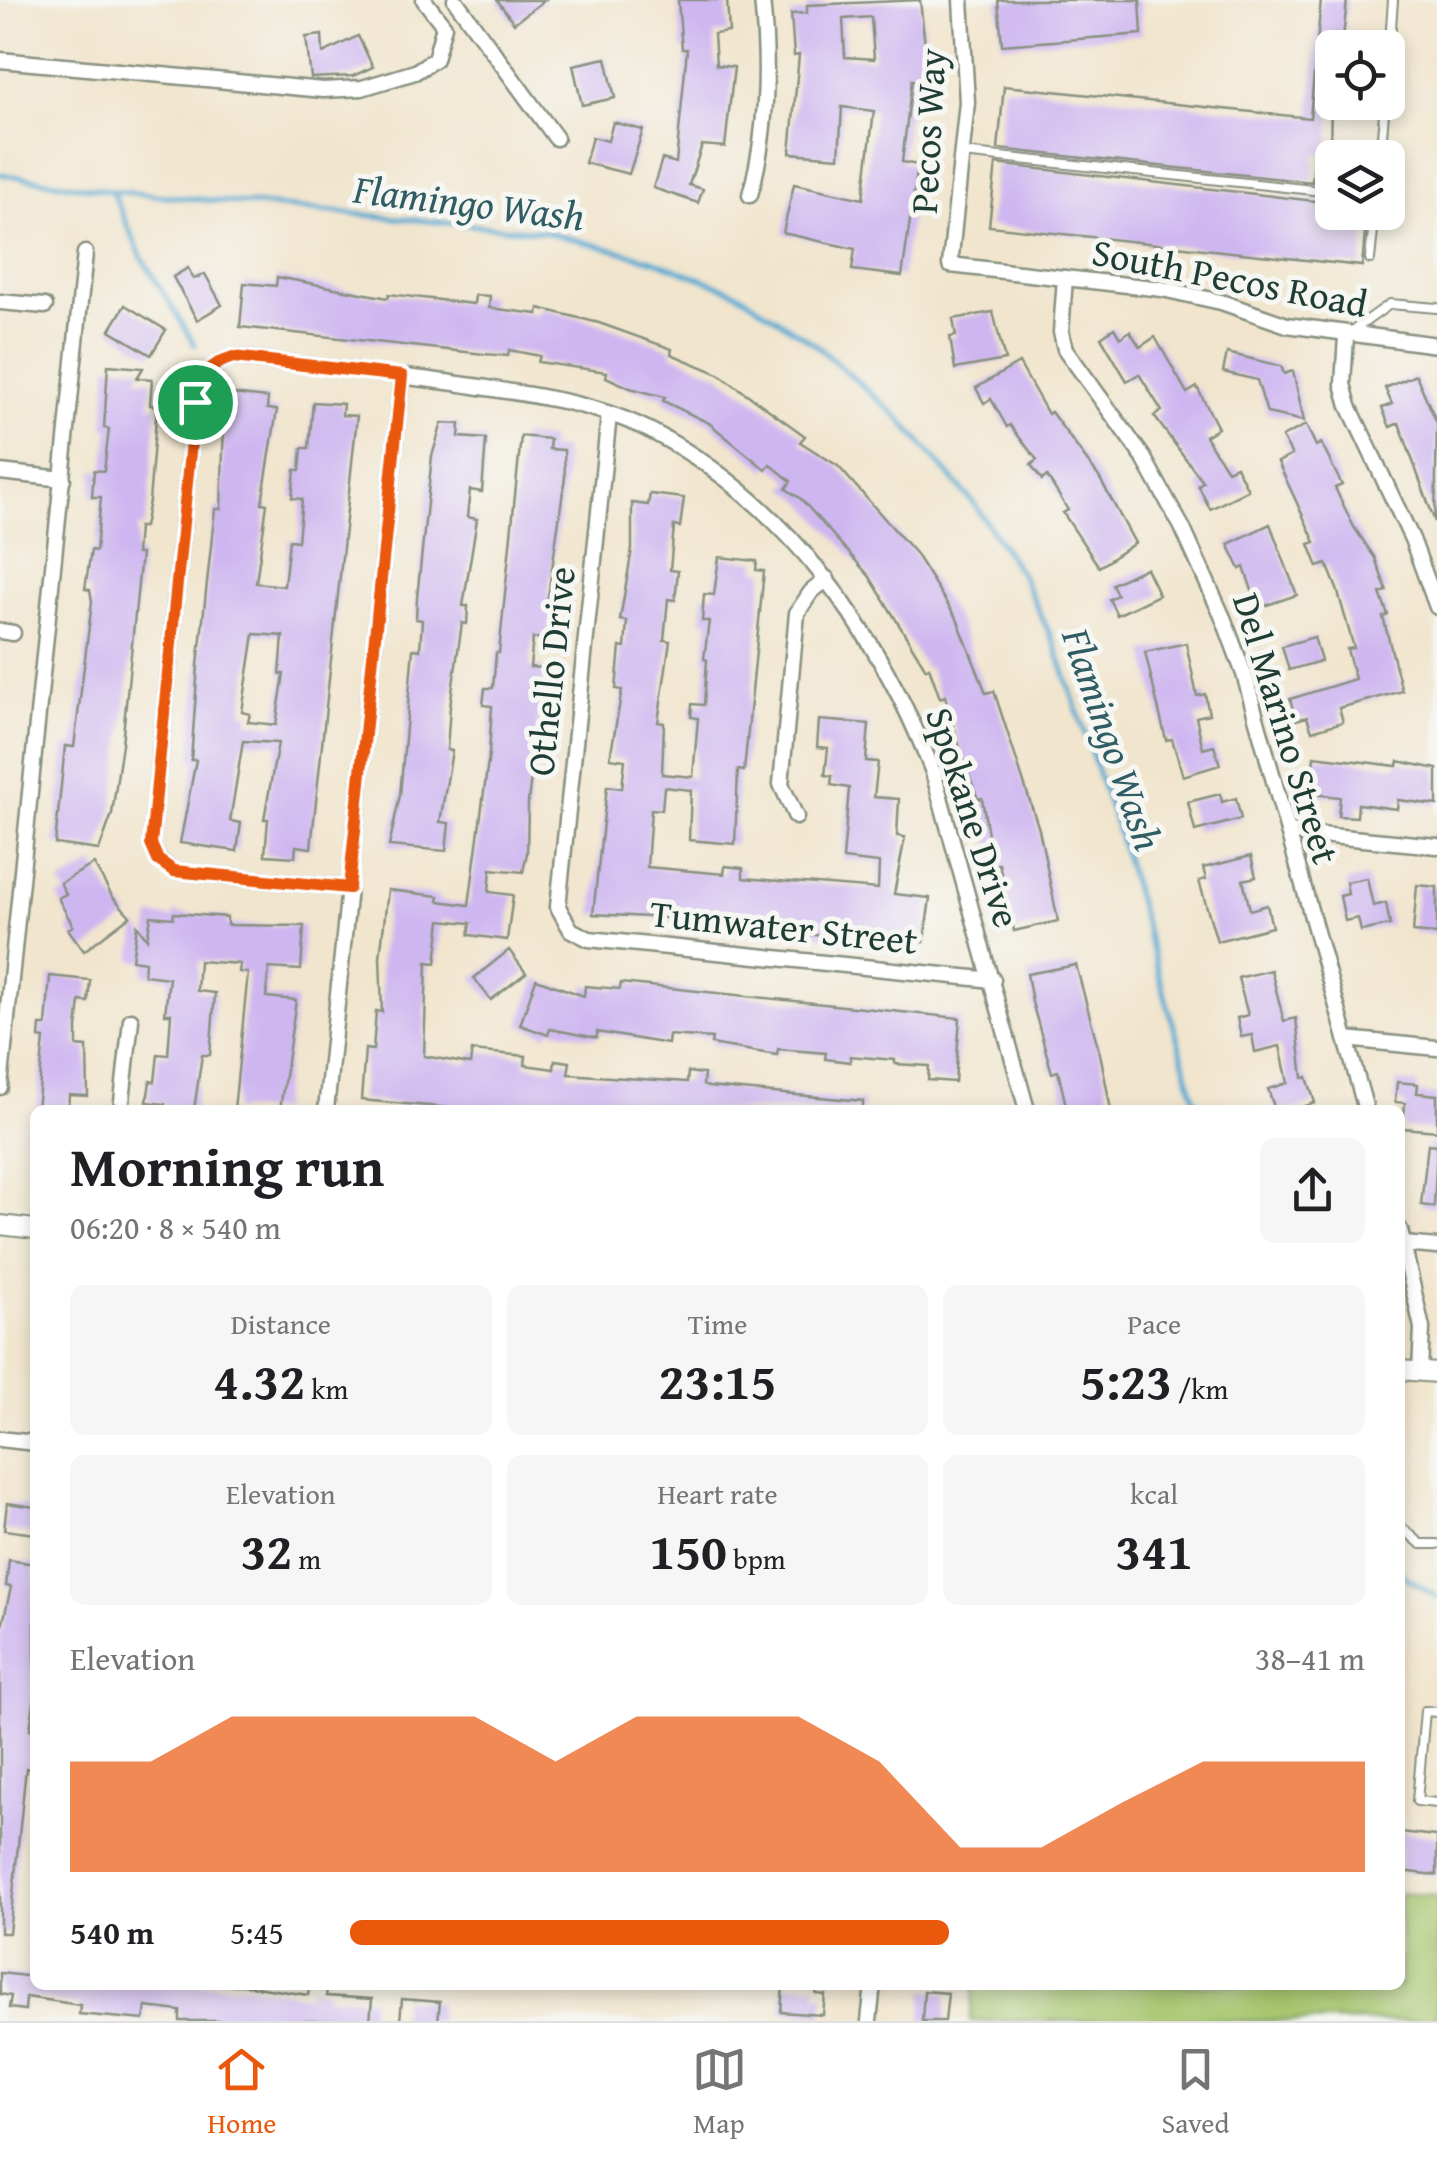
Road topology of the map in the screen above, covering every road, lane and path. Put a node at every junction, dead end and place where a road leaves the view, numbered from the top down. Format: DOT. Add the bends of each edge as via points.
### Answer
graph roads {
  1 [pos="424,0"];
  2 [pos="456,0"];
  3 [pos="762,0"];
  4 [pos="962,0"];
  5 [pos="1394,0"];
  6 [pos="1391,30"];
  7 [pos="0,60"];
  8 [pos="556,138"];
  9 [pos="962,153"];
  10 [pos="1315,190"];
  11 [pos="750,194"];
  12 [pos="1373,230"];
  13 [pos="85,253"];
  14 [pos="1370,259"];
  15 [pos="950,265"];
  16 [pos="1065,278"];
  17 [pos="0,302"];
  18 [pos="45,306"];
  19 [pos="1437,308"];
  20 [pos="1346,336"];
  21 [pos="1437,346"];
  22 [pos="402,376"];
  23 [pos="609,415"];
  24 [pos="0,472"];
  25 [pos="63,479"];
  26 [pos="827,579"];
  27 [pos="1437,607"];
  28 [pos="796,818"];
  29 [pos="1288,832"];
  30 [pos="1437,846"];
  31 [pos="349,888"];
  32 [pos="571,930"];
  33 [pos="993,980"];
  34 [pos="131,1020"];
  35 [pos="1346,1039"];
  36 [pos="1437,1048"];
  37 [pos="0,1088"];
  38 [pos="121,1105"];
  39 [pos="327,1105"];
  40 [pos="1027,1105"];
  41 [pos="1365,1105"];
  42 [pos="0,1225"];
  43 [pos="30,1228"];
  44 [pos="1405,1238"];
  45 [pos="1437,1247"];
  46 [pos="1405,1251"];
  47 [pos="1415,1371"];
  48 [pos="0,1439"];
  49 [pos="30,1442"];
  50 [pos="1405,1530"];
  51 [pos="1437,1544"];
  52 [pos="1437,1712"];
  53 [pos="1437,1803"];
  54 [pos="872,1990"];
  55 [pos="869,2021"];
  1 -- 7 [label="street" via="444,26 434,59 362,88 323,90"];
  2 -- 8 [label="street"];
  3 -- 11 [label="street" via="768,56 761,156"];
  4 -- 9 [label="street, Pecos Way" via="968,54"];
  5 -- 6 [label="lane"];
  9 -- 10 [label="lane"];
  9 -- 15 [label="street, Pecos Way"];
  12 -- 14 [label="lane"];
  13 -- 25 [label="street"];
  15 -- 16 [label="street, South Pecos Road"];
  16 -- 20 [label="street, South Pecos Road" via="1162,289"];
  16 -- 29 [label="street, Del Marino Street" via="1066,349 1143,458 1189,542 1244,674"];
  17 -- 18 [label="street"];
  19 -- 20 [label="lane" via="1390,304"];
  20 -- 21 [label="street, South Pecos Road"];
  20 -- 27 [label="street" via="1348,406"];
  22 -- 23 [label="street, Spokane Drive" via="545,397"];
  22 -- 31 [label="street"];
  22 -- 31 [label="street, Spokane Drive" via="233,357 213,364 195,402 151,844 158,860 174,871"];
  23 -- 26 [label="street, Spokane Drive" via="648,429 714,470"];
  23 -- 32 [label="street, Othello Drive" via="558,907"];
  24 -- 25 [label="street"];
  25 -- 37 [label="street"];
  26 -- 28 [label="street" via="797,614 781,784"];
  26 -- 33 [label="street, Spokane Drive" via="856,616 913,720"];
  29 -- 30 [label="street"];
  29 -- 35 [label="street, Del Marino Street"];
  31 -- 39 [label="street"];
  32 -- 33 [label="street, Tumwater Street" via="589,939"];
  33 -- 40 [label="street, Spokane Drive"];
  34 -- 38 [label="street"];
  35 -- 36 [label="street"];
  35 -- 41 [label="street, Del Marino Street"];
  42 -- 43 [label="street"];
  44 -- 45 [label="street"];
  46 -- 47 [label="street" via="1422,1328"];
  48 -- 49 [label="street"];
  50 -- 51 [label="lane" via="1421,1544"];
  52 -- 53 [label="lane" via="1425,1710 1417,1800"];
  54 -- 55 [label="street"];
}
